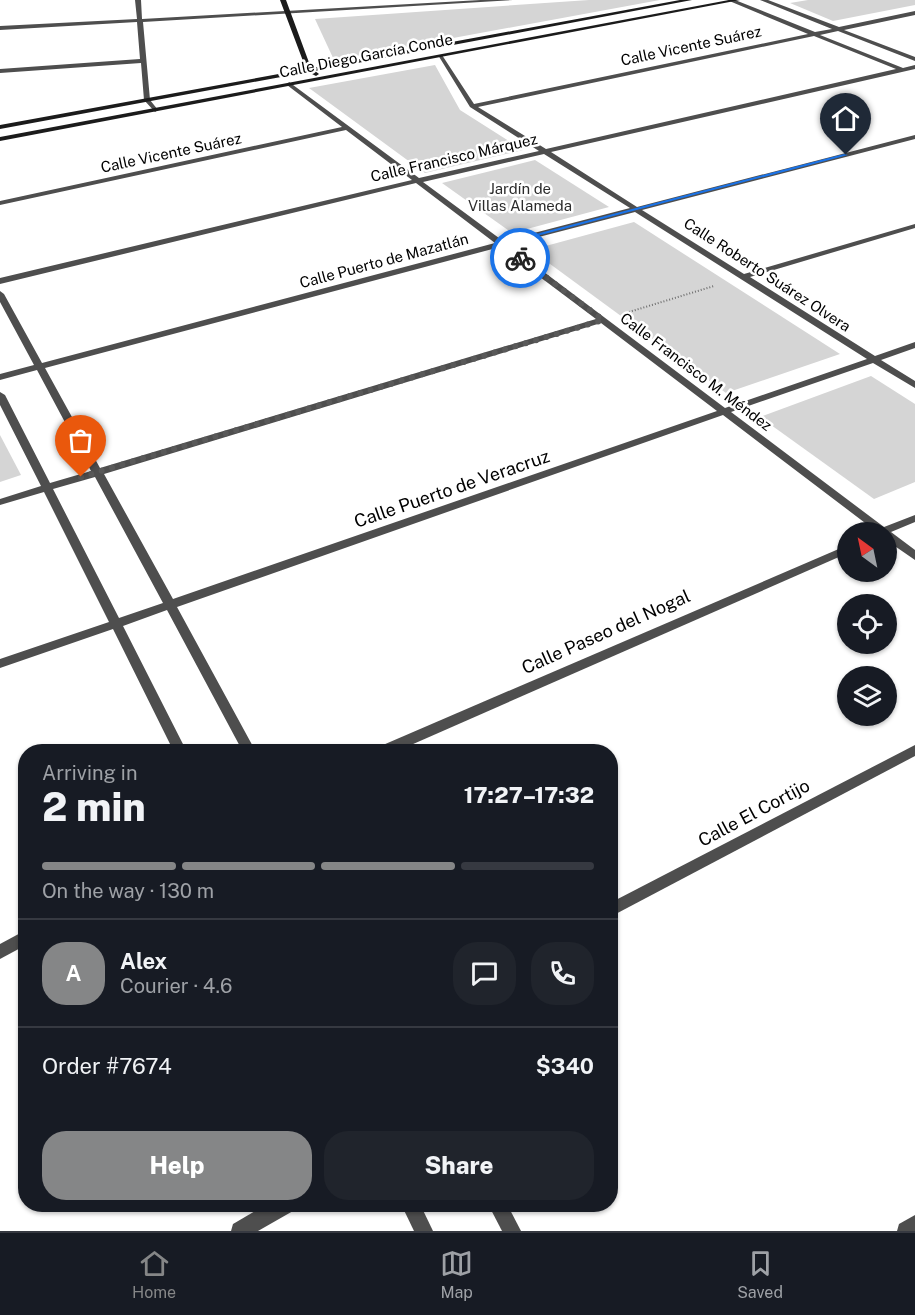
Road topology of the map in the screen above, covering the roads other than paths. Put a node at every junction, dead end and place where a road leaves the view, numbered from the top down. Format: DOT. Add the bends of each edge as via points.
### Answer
graph roads {
  1 [pos="138,0"];
  2 [pos="283,0"];
  3 [pos="510,0"];
  4 [pos="689,0"];
  5 [pos="732,0"];
  6 [pos="763,0"];
  7 [pos="915,13"];
  8 [pos="288,14"];
  9 [pos="140,19"];
  10 [pos="0,28"];
  11 [pos="837,29"];
  12 [pos="813,34"];
  13 [pos="440,56"];
  14 [pos="915,59"];
  15 [pos="144,61"];
  16 [pos="915,67"];
  17 [pos="309,70"];
  18 [pos="903,70"];
  19 [pos="0,71"];
  20 [pos="915,75"];
  21 [pos="322,78"];
  22 [pos="289,84"];
  23 [pos="147,100"];
  24 [pos="472,106"];
  25 [pos="155,110"];
  26 [pos="0,127"];
  27 [pos="347,129"];
  28 [pos="915,137"];
  29 [pos="0,139"];
  30 [pos="544,151"];
  31 [pos="417,180"];
  32 [pos="0,203"];
  33 [pos="637,208"];
  34 [pos="915,226"];
  35 [pos="501,244"];
  36 [pos="745,276"];
  37 [pos="0,281"];
  38 [pos="0,294"];
  39 [pos="603,320"];
  40 [pos="915,345"];
  41 [pos="874,360"];
  42 [pos="40,367"];
  43 [pos="0,377"];
  44 [pos="915,385"];
  45 [pos="0,395"];
  46 [pos="724,412"];
  47 [pos="98,472"];
  48 [pos="46,488"];
  49 [pos="0,502"];
  50 [pos="915,518"];
  51 [pos="869,522"];
  52 [pos="897,527"];
  53 [pos="897,543"];
  54 [pos="837,553"];
  55 [pos="915,556"];
  56 [pos="170,604"];
  57 [pos="116,623"];
  58 [pos="0,664"];
  59 [pos="177,744"];
  60 [pos="246,744"];
  61 [pos="399,744"];
  62 [pos="915,750"];
  63 [pos="618,907"];
  64 [pos="18,941"];
  65 [pos="0,952"];
  66 [pos="272,1212"];
  67 [pos="414,1212"];
  68 [pos="501,1212"];
  69 [pos="915,1224"];
  70 [pos="240,1231"];
  71 [pos="424,1231"];
  72 [pos="512,1231"];
  73 [pos="906,1231"];
  1 -- 9 [label="street"];
  2 -- 8 [label="street"];
  3 -- 8 [label="street"];
  4 -- 17 [label="street, Calle Diego García Conde"];
  5 -- 12 [label="street"];
  5 -- 13 [label="street, Calle Diego García Conde"];
  6 -- 11 [label="street"];
  7 -- 11 [label="street, Calle Vicente Suárez"];
  8 -- 9 [label="street"];
  8 -- 17 [label="street"];
  9 -- 10 [label="street"];
  9 -- 15 [label="street"];
  11 -- 12 [label="street, Calle Vicente Suárez"];
  11 -- 14 [label="street"];
  12 -- 18 [label="street"];
  12 -- 24 [label="street, Calle Vicente Suárez"];
  13 -- 21 [label="street, Calle Diego García Conde"];
  13 -- 24 [label="street, Calle Roberto Suárez Olvera"];
  15 -- 19 [label="street"];
  15 -- 23 [label="street"];
  16 -- 18 [label="street, Calle Francisco Márquez"];
  17 -- 21 [label="street"];
  17 -- 23 [label="street, Calle Diego García Conde"];
  18 -- 20 [label="street"];
  18 -- 30 [label="street, Calle Francisco Márquez"];
  21 -- 22 [label="street, Calle Diego García Conde"];
  22 -- 25 [label="street, Calle Diego García Conde"];
  22 -- 27 [label="street, Calle Francisco M. Méndez"];
  23 -- 25 [label="street"];
  23 -- 26 [label="street, Calle Diego García Conde"];
  24 -- 30 [label="street, Calle Roberto Suárez Olvera"];
  25 -- 29 [label="street, Calle Diego García Conde"];
  27 -- 31 [label="street, Calle Francisco M. Méndez"];
  27 -- 32 [label="street, Calle Vicente Suárez"];
  28 -- 33 [label="street, Calle Puerto de Mazatlán"];
  30 -- 31 [label="street, Calle Francisco Márquez"];
  30 -- 33 [label="street, Calle Roberto Suárez Olvera"];
  31 -- 35 [label="street, Calle Francisco M. Méndez"];
  31 -- 37 [label="street, Calle Francisco Márquez"];
  33 -- 35 [label="street, Calle Puerto de Mazatlán"];
  33 -- 36 [label="street, Calle Roberto Suárez Olvera"];
  34 -- 36 [label="street"];
  35 -- 39 [label="street, Calle Francisco M. Méndez"];
  35 -- 42 [label="street, Calle Puerto de Mazatlán"];
  36 -- 41 [label="street, Calle Roberto Suárez Olvera"];
  38 -- 42 [label="street"];
  39 -- 46 [label="street, Calle Francisco M. Méndez"];
  39 -- 47 [label="street"];
  40 -- 41 [label="street, Calle Puerto de Veracruz"];
  41 -- 44 [label="street, Calle Roberto Suárez Olvera"];
  41 -- 46 [label="street, Calle Puerto de Veracruz"];
  42 -- 43 [label="street, Calle Puerto de Mazatlán"];
  42 -- 47 [label="street"];
  45 -- 48 [label="street"];
  46 -- 51 [label="street, Calle Francisco M. Méndez"];
  46 -- 56 [label="street, Calle Puerto de Veracruz"];
  47 -- 48 [label="street"];
  47 -- 56 [label="street"];
  48 -- 49 [label="street"];
  48 -- 57 [label="street"];
  50 -- 52 [label="street"];
  53 -- 55 [label="street, Calle Francisco M. Méndez"];
  54 -- 61 [label="street, Calle Paseo del Nogal"];
  56 -- 57 [label="street, Calle Puerto de Veracruz"];
  56 -- 60 [label="street"];
  57 -- 58 [label="street, Calle Puerto de Veracruz"];
  57 -- 59 [label="street"];
  62 -- 63 [label="street, Calle El Cortijo"];
  64 -- 65 [label="street"];
  66 -- 70 [label="street"];
  67 -- 71 [label="street"];
  68 -- 72 [label="street"];
  69 -- 73 [label="street"];
}
